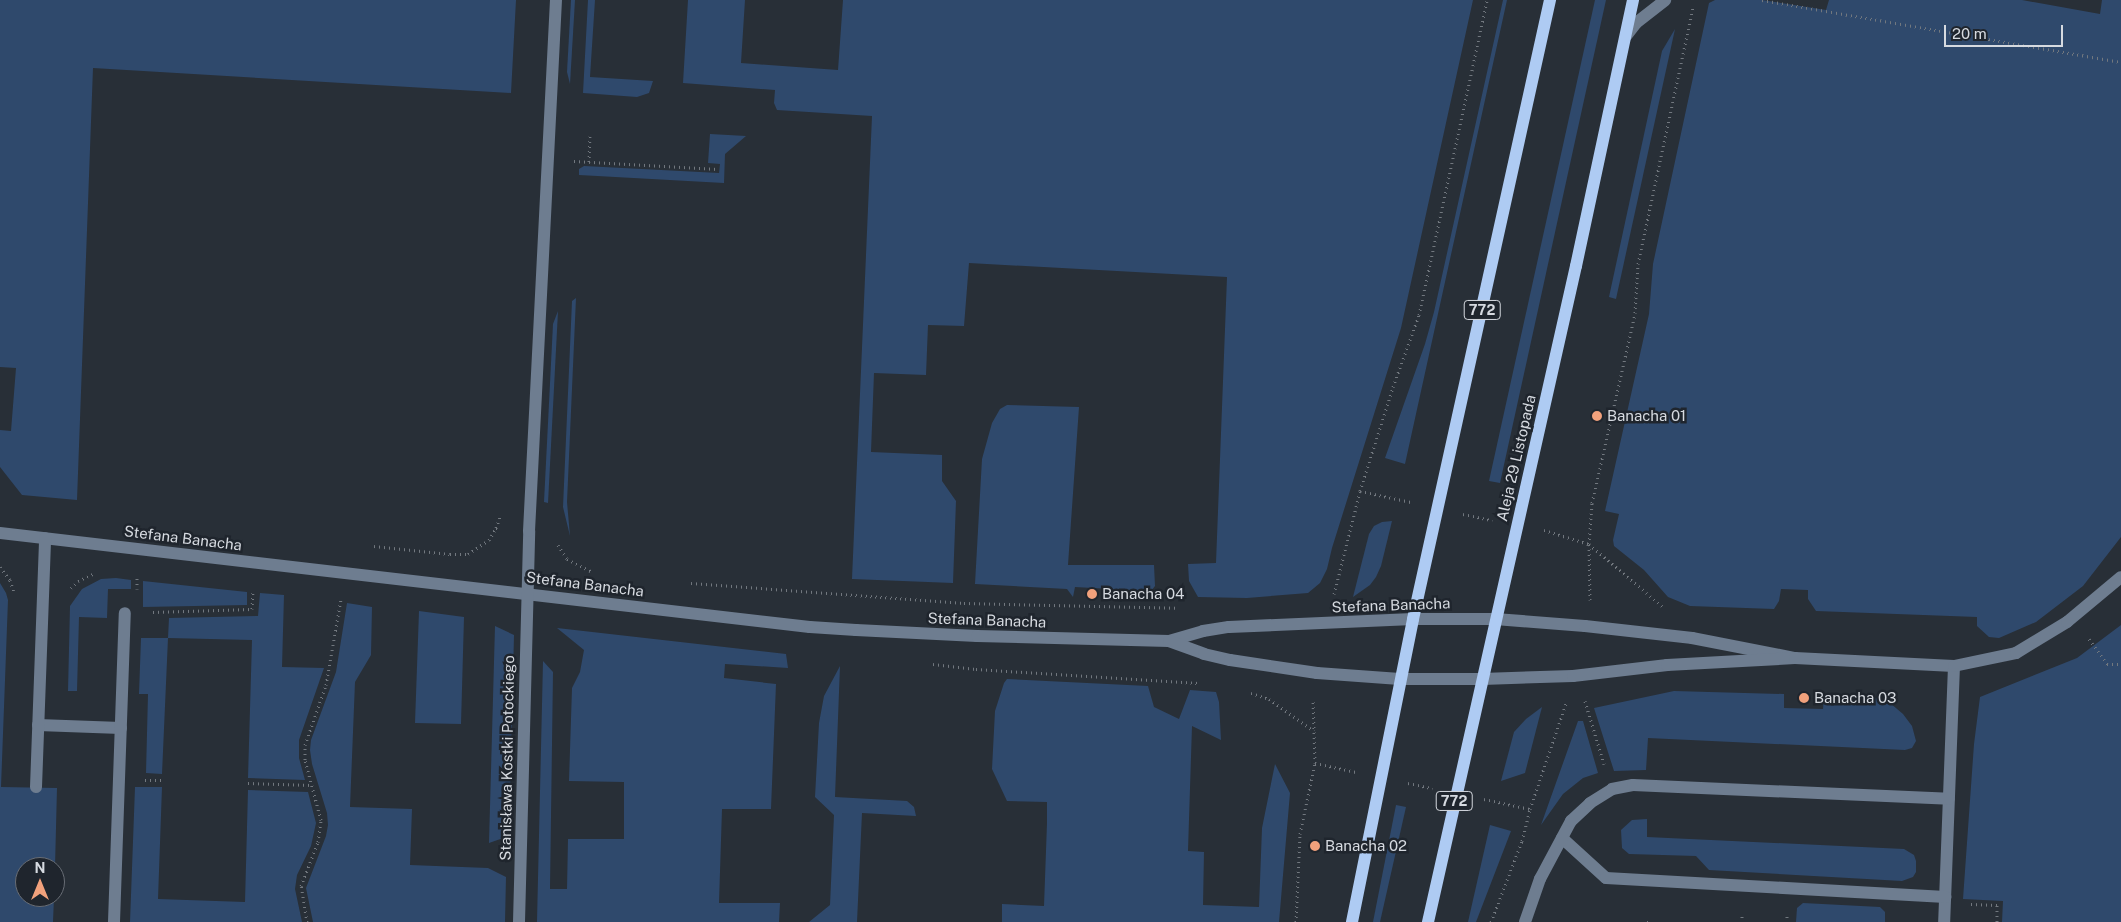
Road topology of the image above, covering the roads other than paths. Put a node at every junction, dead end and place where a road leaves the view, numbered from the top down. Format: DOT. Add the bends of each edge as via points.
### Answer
graph roads {
  1 [pos="556,0"];
  2 [pos="1550,0"];
  3 [pos="1633,0"];
  4 [pos="1665,0"];
  5 [pos="1626,36"];
  6 [pos="0,533"];
  7 [pos="45,538"];
  8 [pos="2121,577"];
  9 [pos="527,594"];
  10 [pos="125,612"];
  11 [pos="1413,619"];
  12 [pos="1495,619"];
  13 [pos="1169,641"];
  14 [pos="1795,658"];
  15 [pos="1954,666"];
  16 [pos="1400,679"];
  17 [pos="1482,680"];
  18 [pos="38,725"];
  19 [pos="121,728"];
  20 [pos="36,787"];
  21 [pos="1949,799"];
  22 [pos="1562,838"];
  23 [pos="1945,900"];
  24 [pos="1529,918"];
  25 [pos="114,922"];
  26 [pos="519,922"];
  27 [pos="1352,922"];
  28 [pos="1428,922"];
  29 [pos="1944,922"];
  1 -- 9 [label="street, Stanisława Kostki Potockiego"];
  2 -- 11 [label="main road, 772"];
  3 -- 5 [label="main road, Aleja 29 Listopada / 772"];
  4 -- 5 [label="street" via="1636,23"];
  5 -- 12 [label="main road, Aleja 29 Listopada / 772"];
  6 -- 7 [label="street, Stefana Banacha"];
  7 -- 9 [label="street, Stefana Banacha"];
  7 -- 18 [label="street"];
  8 -- 15 [label="street" via="2073,616 2016,653"];
  9 -- 13 [label="street, Stefana Banacha" via="828,628 970,636"];
  9 -- 26 [label="street, Stanisława Kostki Potockiego"];
  10 -- 19 [label="street"];
  11 -- 12 [label="street, Stefana Banacha"];
  11 -- 13 [label="street, Stefana Banacha" via="1229,627"];
  11 -- 16 [label="main road, 772"];
  12 -- 14 [label="street, Stefana Banacha" via="1692,638"];
  12 -- 17 [label="main road, Aleja 29 Listopada / 772"];
  13 -- 16 [label="street, Stefana Banacha" via="1230,660 1317,673"];
  14 -- 15 [label="street"];
  14 -- 17 [label="street, Stefana Banacha"];
  15 -- 21 [label="street"];
  16 -- 17 [label="street, Stefana Banacha"];
  16 -- 27 [label="main road, 772"];
  17 -- 28 [label="main road, Aleja 29 Listopada / 772"];
  18 -- 19 [label="street"];
  18 -- 20 [label="street"];
  19 -- 25 [label="street"];
  21 -- 22 [label="street" via="1633,785 1612,789 1590,803 1572,821"];
  21 -- 23 [label="street"];
  22 -- 23 [label="street" via="1606,878"];
  22 -- 24 [label="street" via="1540,880"];
  23 -- 29 [label="street"];
}
